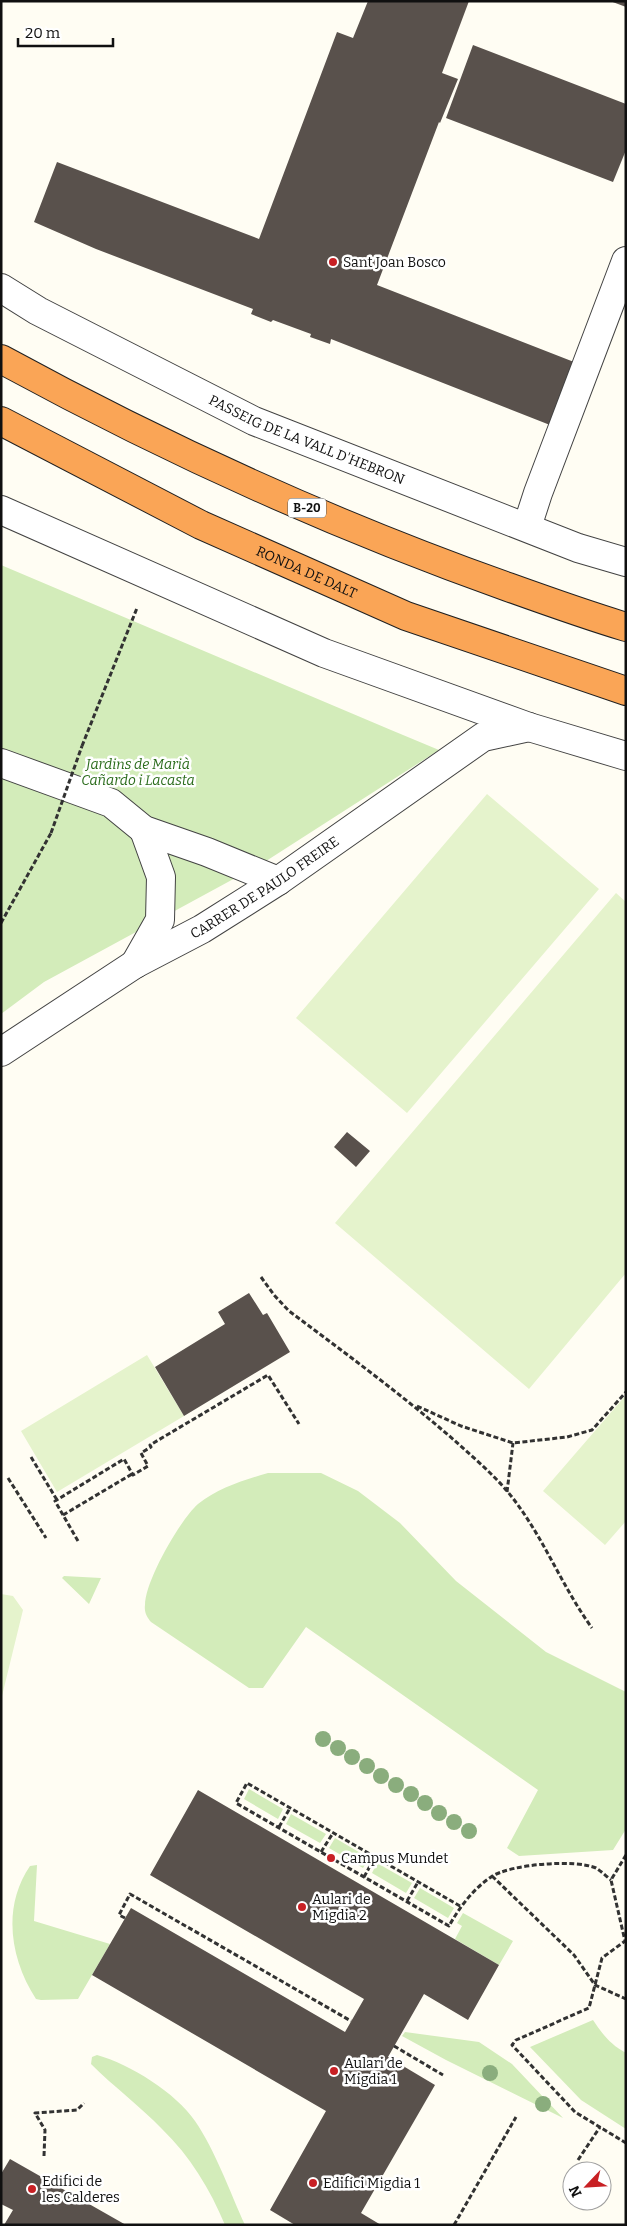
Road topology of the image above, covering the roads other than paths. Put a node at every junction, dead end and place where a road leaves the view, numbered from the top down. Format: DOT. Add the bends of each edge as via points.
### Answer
graph roads {
  1 [pos="626,261"];
  2 [pos="1,288"];
  3 [pos="1,359"];
  4 [pos="1,421"];
  5 [pos="1,510"];
  6 [pos="527,528"];
  7 [pos="626,562"];
  8 [pos="626,627"];
  9 [pos="626,691"];
  10 [pos="529,726"];
  11 [pos="626,756"];
  12 [pos="1,763"];
  13 [pos="144,830"];
  14 [pos="278,881"];
  15 [pos="135,964"];
  16 [pos="1,1052"];
  1 -- 6 [label="street"];
  2 -- 6 [label="street, PASSEIG DE LA VALL D'HEBRON" via="254,421"];
  3 -- 8 [label="highway, B-20" via="227,474 413,553"];
  4 -- 9 [label="highway, RONDA DE DALT" via="201,525 406,616"];
  5 -- 10 [label="street" via="324,653"];
  6 -- 7 [label="street, PASSEIG DE LA VALL D'HEBRON"];
  10 -- 11 [label="street"];
  10 -- 14 [label="street, CARRER DE PAULO FREIRE" via="483,737"];
  12 -- 13 [label="street" via="110,803"];
  13 -- 14 [label="street"];
  13 -- 15 [label="street" via="161,877 160,920"];
  14 -- 15 [label="street, CARRER DE PAULO FREIRE" via="202,929"];
  15 -- 16 [label="street, CARRER DE PAULO FREIRE"];
}
